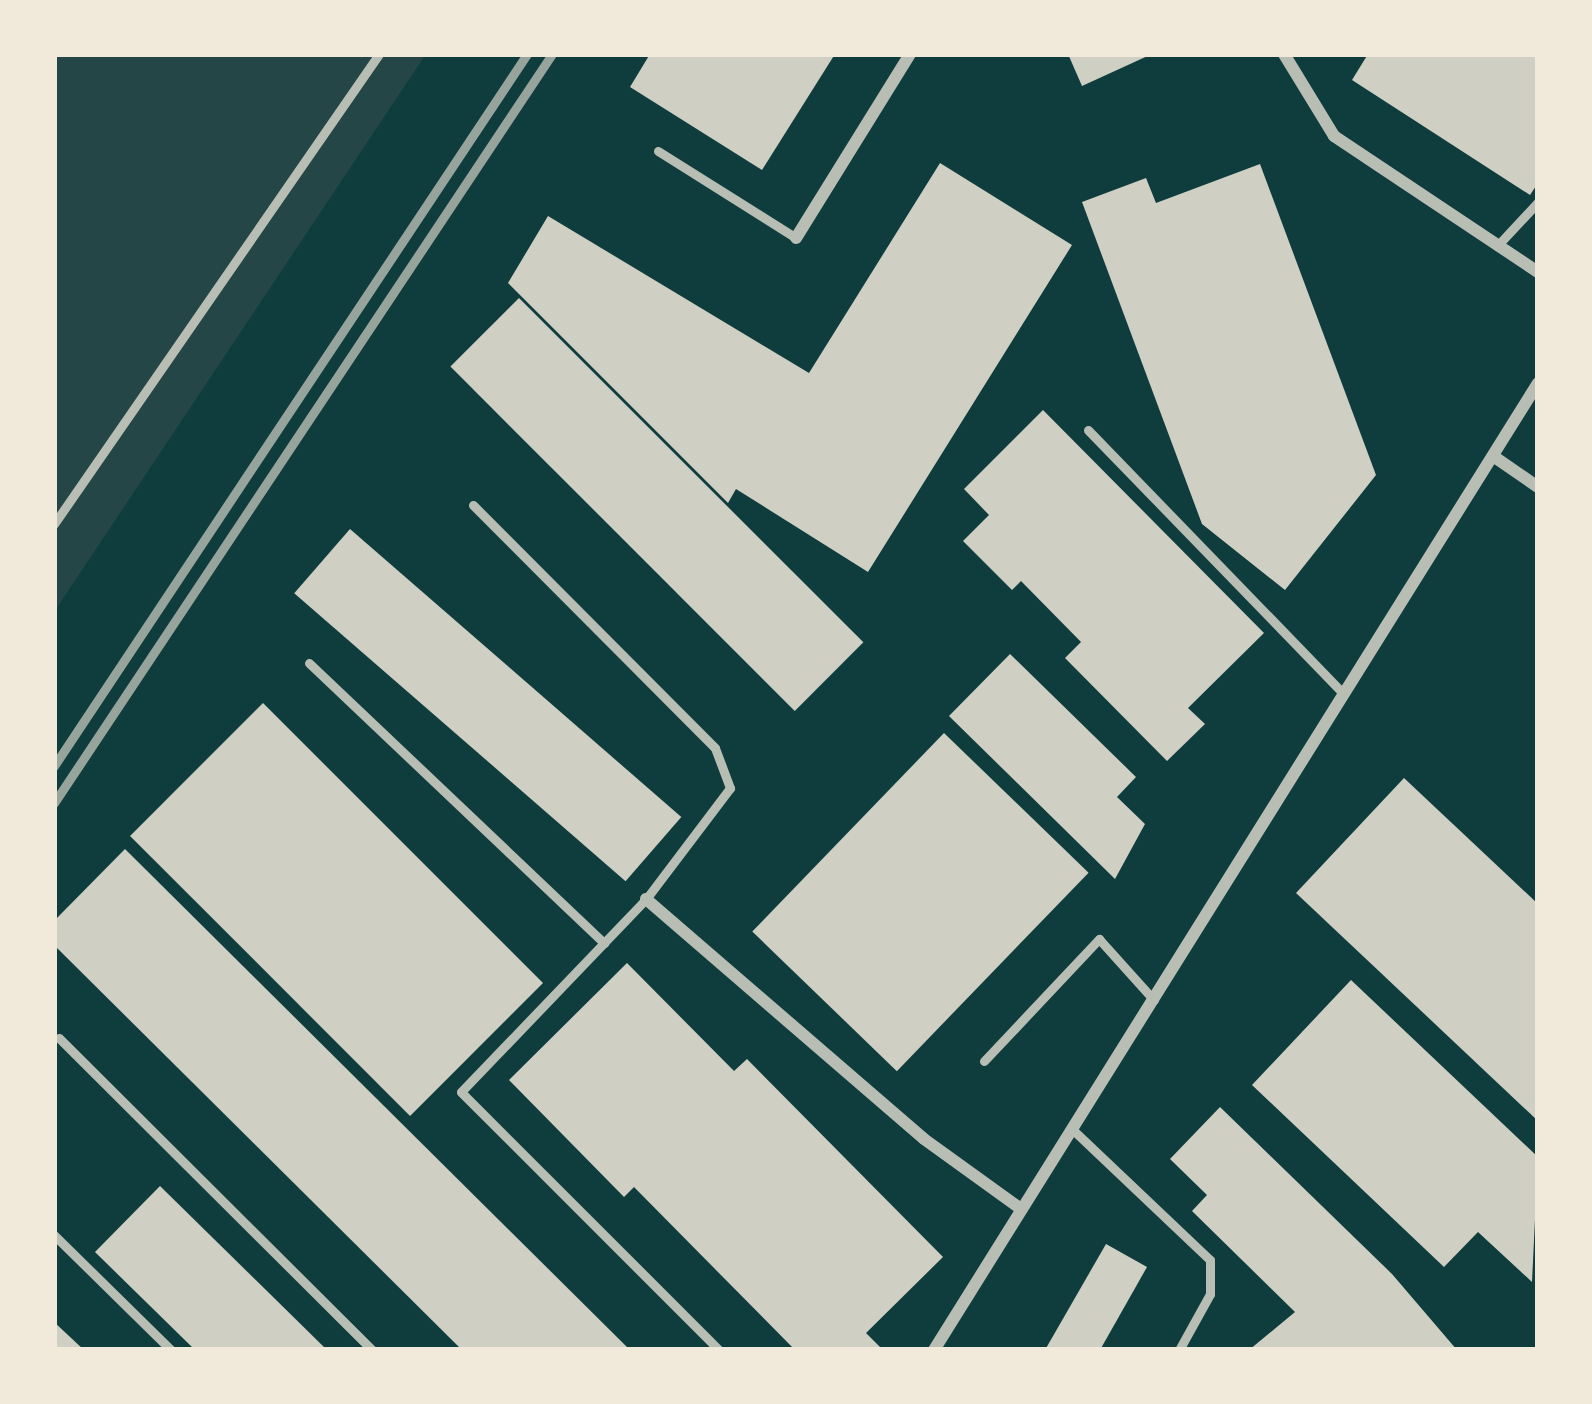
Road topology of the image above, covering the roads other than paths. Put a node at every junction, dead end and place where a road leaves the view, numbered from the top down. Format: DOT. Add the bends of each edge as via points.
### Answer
graph roads {
  1 [pos="379,54"];
  2 [pos="910,54"];
  3 [pos="1285,54"];
  4 [pos="658,151"];
  5 [pos="1538,202"];
  6 [pos="796,238"];
  7 [pos="1496,247"];
  8 [pos="1538,272"];
  9 [pos="1538,383"];
  10 [pos="1088,430"];
  11 [pos="1493,457"];
  12 [pos="1538,488"];
  13 [pos="473,505"];
  14 [pos="54,524"];
  15 [pos="308,663"];
  16 [pos="1344,694"];
  17 [pos="646,899"];
  18 [pos="604,943"];
  19 [pos="1154,1000"];
  20 [pos="59,1038"];
  21 [pos="984,1061"];
  22 [pos="1072,1129"];
  23 [pos="1021,1209"];
  24 [pos="54,1235"];
  25 [pos="171,1350"];
  26 [pos="372,1350"];
  27 [pos="719,1350"];
  28 [pos="934,1350"];
  29 [pos="1179,1350"];
  1 -- 14 [label="lane"];
  2 -- 6 [label="street"];
  3 -- 7 [label="street" via="1334,136"];
  4 -- 6 [label="lane"];
  5 -- 7 [label="lane"];
  7 -- 8 [label="street"];
  9 -- 11 [label="street"];
  10 -- 16 [label="lane"];
  11 -- 12 [label="street"];
  11 -- 16 [label="street"];
  13 -- 17 [label="lane" via="715,748 730,788"];
  15 -- 18 [label="lane"];
  16 -- 19 [label="street"];
  17 -- 18 [label="lane"];
  17 -- 23 [label="street" via="924,1139"];
  18 -- 27 [label="lane" via="461,1092"];
  19 -- 21 [label="lane" via="1100,939"];
  19 -- 22 [label="street"];
  20 -- 26 [label="lane"];
  22 -- 23 [label="street"];
  22 -- 29 [label="lane" via="1210,1261 1210,1294"];
  23 -- 28 [label="street"];
  24 -- 25 [label="lane"];
}
